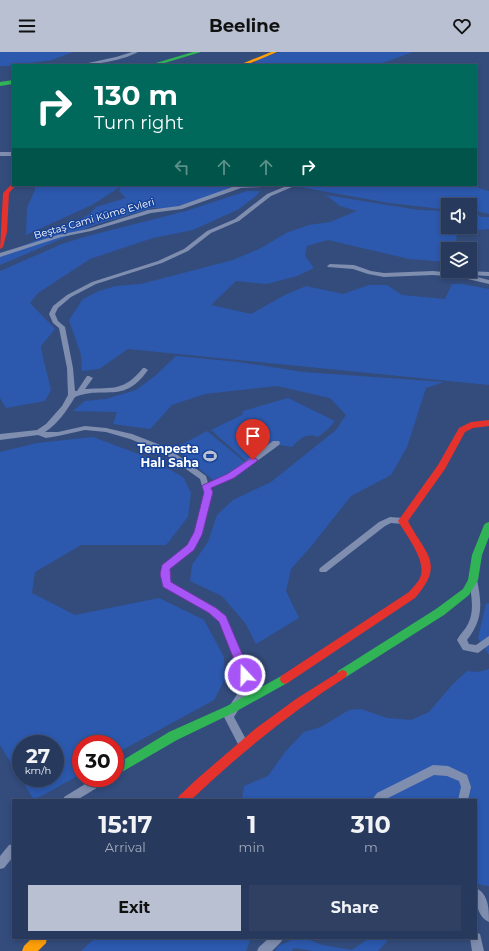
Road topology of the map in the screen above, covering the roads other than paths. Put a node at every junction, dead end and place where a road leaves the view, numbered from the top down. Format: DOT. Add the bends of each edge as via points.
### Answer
graph roads {
  1 [pos="136,52"];
  2 [pos="198,52"];
  3 [pos="270,53"];
  4 [pos="84,64"];
  5 [pos="156,64"];
  6 [pos="244,64"];
  7 [pos="12,82"];
  8 [pos="0,84"];
  9 [pos="0,154"];
  10 [pos="12,154"];
  11 [pos="12,186"];
  12 [pos="240,186"];
  13 [pos="286,186"];
  14 [pos="0,247"];
  15 [pos="0,255"];
  16 [pos="330,266"];
  17 [pos="477,273"];
  18 [pos="441,274"];
  19 [pos="489,274"];
  20 [pos="470,278"];
  21 [pos="489,282"];
  22 [pos="145,370"];
  23 [pos="89,378"];
  24 [pos="80,392"];
  25 [pos="72,395"];
  26 [pos="489,423"];
  27 [pos="39,432"];
  28 [pos="0,437"];
  29 [pos="276,443"];
  30 [pos="206,487"];
  31 [pos="403,521"];
  32 [pos="489,525"];
  33 [pos="323,570"];
  34 [pos="473,580"];
  35 [pos="489,640"];
  36 [pos="232,709"];
  37 [pos="244,745"];
  38 [pos="124,766"];
  39 [pos="89,787"];
  40 [pos="70,799"];
  41 [pos="184,799"];
  42 [pos="378,799"];
  43 [pos="463,799"];
  44 [pos="12,850"];
  45 [pos="0,864"];
  46 [pos="477,896"];
  47 [pos="489,916"];
  48 [pos="40,939"];
  49 [pos="276,939"];
  50 [pos="476,939"];
  51 [pos="29,951"];
  52 [pos="263,951"];
  53 [pos="478,951"];
  1 -- 4 [label="street"];
  2 -- 5 [label="street"];
  3 -- 6 [label="street"];
  7 -- 8 [label="street"];
  9 -- 10 [label="street"];
  11 -- 14 [label="street" via="6,193 4,232"];
  12 -- 15 [label="street, Beştaş Cami Küme Evleri" via="180,208 150,211"];
  13 -- 25 [label="street" via="289,188 269,195 237,220 209,232 186,250 160,262 94,283 69,296 56,307 52,314 55,322 62,327"];
  16 -- 18 [label="street" via="354,267 384,275"];
  17 -- 19 [label="street"];
  20 -- 21 [label="street"];
  22 -- 24 [label="street" via="128,387"];
  23 -- 24 [label="street"];
  24 -- 25 [label="street"];
  25 -- 27 [label="street" via="65,408"];
  26 -- 31 [label="street" via="471,425 462,430 442,467"];
  27 -- 28 [label="street"];
  27 -- 30 [label="street" via="46,435 58,434 85,428 132,436 165,450 203,478"];
  29 -- 30 [label="street" via="230,476"];
  30 -- 36 [label="street" via="208,492 199,532 190,547 165,567 166,584 223,619 249,684"];
  31 -- 33 [label="street" via="390,520 382,524"];
  31 -- 36 [label="street" via="429,571 424,583 412,595 283,681"];
  32 -- 34 [label="street" via="479,549"];
  34 -- 35 [label="street" via="476,611 473,626 462,640 466,647 478,650"];
  34 -- 37 [label="street" via="466,592 440,612 305,697"];
  36 -- 37 [label="street" via="229,717"];
  36 -- 38 [label="street" via="173,736"];
  37 -- 41 [label="street"];
  39 -- 40 [label="street"];
  42 -- 43 [label="street" via="433,770 448,771 463,778 466,787"];
  44 -- 45 [label="street"];
  46 -- 47 [label="street"];
  48 -- 51 [label="street"];
  49 -- 52 [label="street"];
  50 -- 53 [label="street"];
}
